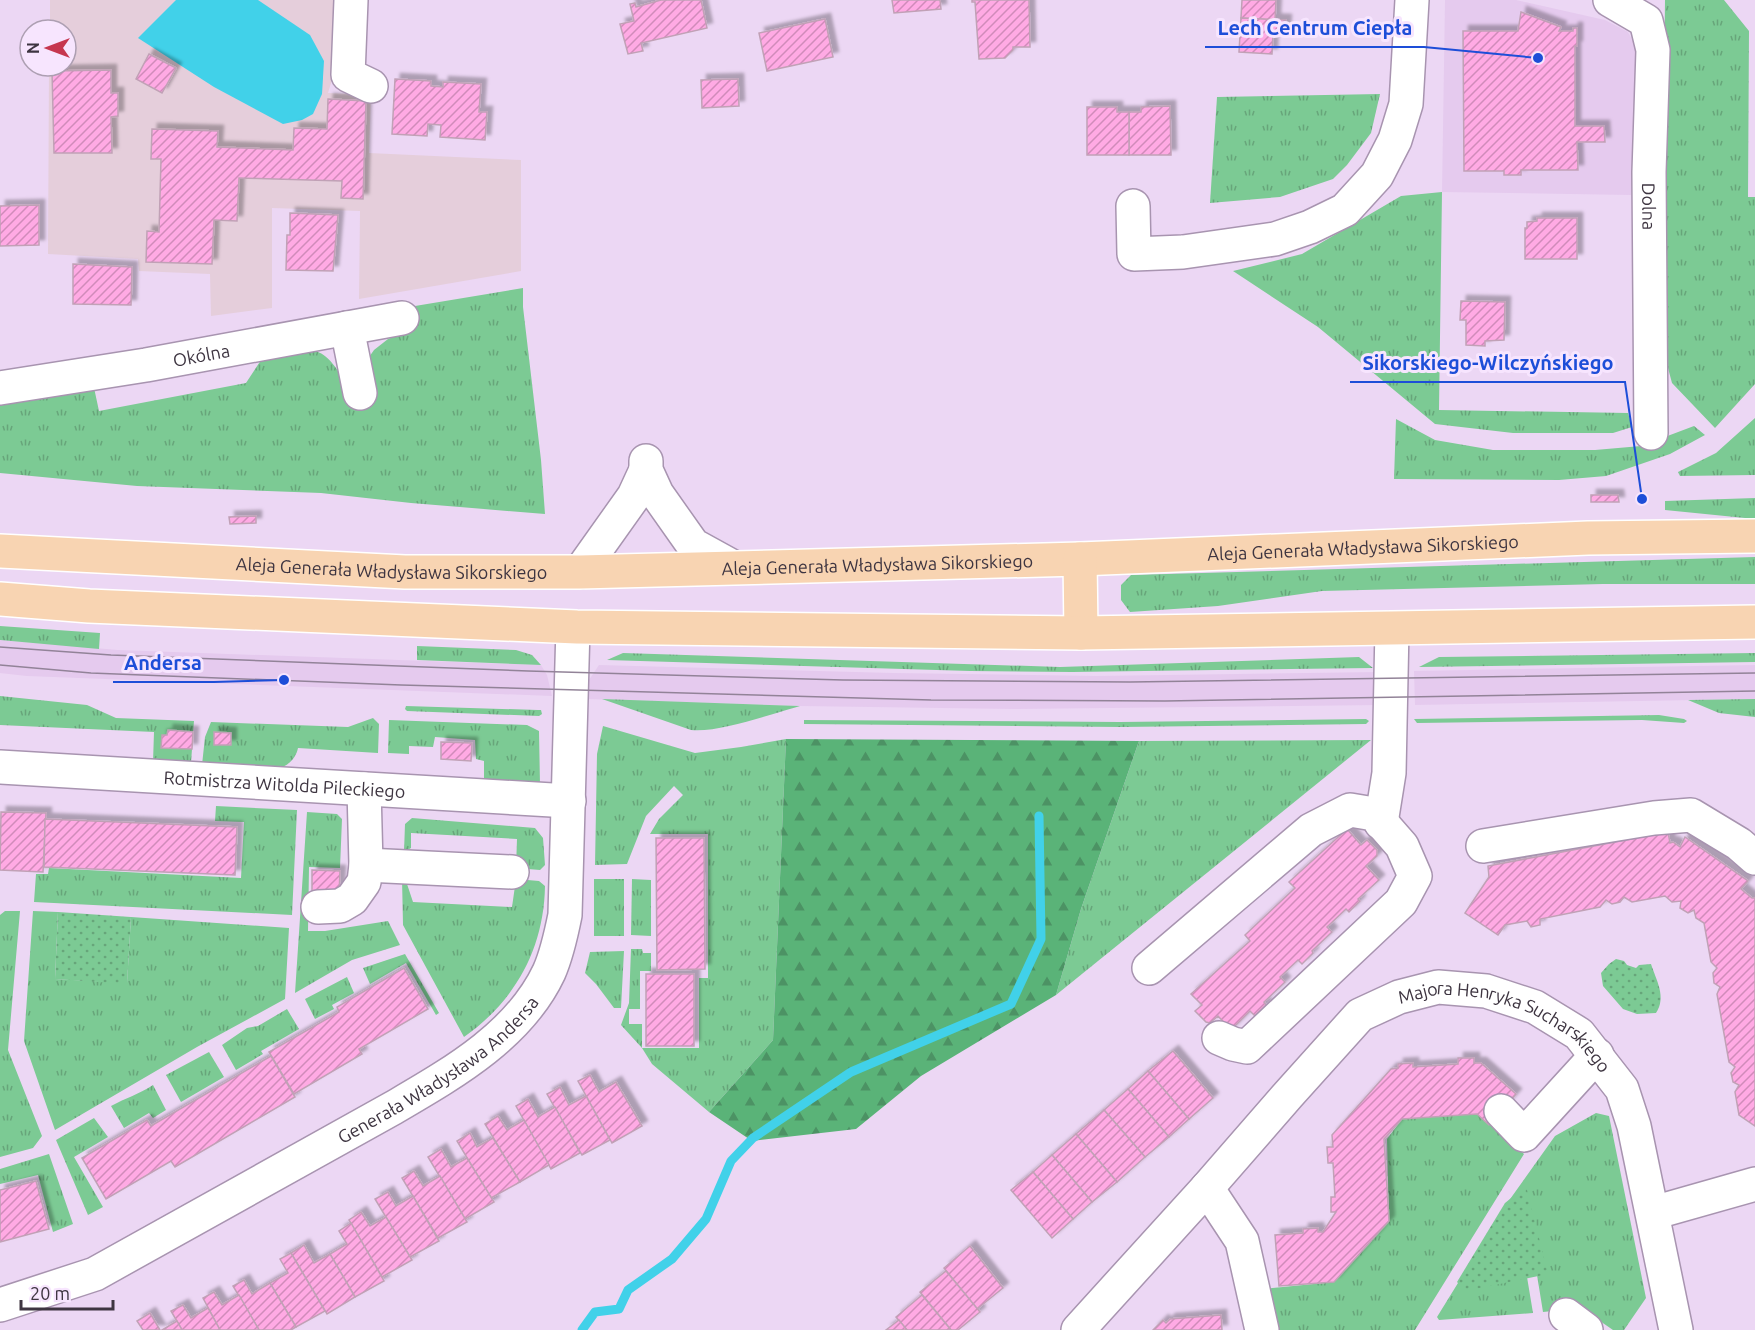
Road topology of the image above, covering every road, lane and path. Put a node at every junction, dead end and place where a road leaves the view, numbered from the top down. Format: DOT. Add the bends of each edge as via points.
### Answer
graph roads {
  1 [pos="351,0"];
  2 [pos="1412,0"];
  3 [pos="1610,0"];
  4 [pos="371,86"];
  5 [pos="1133,206"];
  6 [pos="402,318"];
  7 [pos="347,328"];
  8 [pos="0,388"];
  9 [pos="360,393"];
  10 [pos="1651,433"];
  11 [pos="1755,536"];
  12 [pos="0,551"];
  13 [pos="1080,559"];
  14 [pos="733,567"];
  15 [pos="580,572"];
  16 [pos="0,599"];
  17 [pos="1755,622"];
  18 [pos="573,627"];
  19 [pos="1392,628"];
  20 [pos="1081,633"];
  21 [pos="0,767"];
  22 [pos="364,789"];
  23 [pos="569,801"];
  24 [pos="1381,823"];
  25 [pos="1483,846"];
  26 [pos="1755,858"];
  27 [pos="366,865"];
  28 [pos="512,872"];
  29 [pos="318,907"];
  30 [pos="1149,968"];
  31 [pos="1220,1038"];
  32 [pos="1597,1055"];
  33 [pos="1501,1111"];
  34 [pos="1755,1184"];
  35 [pos="1207,1188"];
  36 [pos="1653,1213"];
  37 [pos="0,1305"];
  38 [pos="1078,1330"];
  39 [pos="1262,1330"];
  40 [pos="1676,1330"];
  1 -- 4 [label="street" via="348,75"];
  2 -- 5 [label="street" via="1406,104 1395,140 1377,175 1345,210 1275,239 1134,255"];
  3 -- 10 [label="street, Dolna" via="1646,21 1653,50 1649,172"];
  6 -- 7 [label="street, Okólna"];
  7 -- 8 [label="street, Okólna"];
  7 -- 9 [label="street"];
  11 -- 13 [label="main road, Aleja Generała Władysława Sikorskiego" via="1588,538"];
  12 -- 15 [label="main road, Aleja Generała Władysława Sikorskiego" via="405,572"];
  13 -- 14 [label="main road, Aleja Generała Władysława Sikorskiego"];
  13 -- 20 [label="main road"];
  14 -- 15 [label="main road, Aleja Generała Władysława Sikorskiego"];
  14 -- 15 [label="street" via="693,545 657,494 646,466 634,496"];
  16 -- 18 [label="main road"];
  17 -- 19 [label="main road"];
  18 -- 20 [label="main road"];
  18 -- 23 [label="street, Generała Władysława Andersa"];
  19 -- 20 [label="main road"];
  19 -- 24 [label="street" via="1389,773"];
  21 -- 22 [label="street, Rotmistrza Witolda Pileckiego"];
  22 -- 23 [label="street, Rotmistrza Witolda Pileckiego"];
  22 -- 27 [label="street"];
  23 -- 37 [label="street, Generała Władysława Andersa" via="565,915 559,947 536,994 508,1028 440,1080 95,1274"];
  24 -- 30 [label="street" via="1374,814 1350,810 1311,830"];
  24 -- 31 [label="street" via="1402,846 1414,876 1401,902 1247,1047"];
  25 -- 26 [label="street" via="1691,815"];
  27 -- 28 [label="street"];
  27 -- 29 [label="street" via="363,882 352,899 339,906"];
  32 -- 33 [label="street" via="1524,1135"];
  32 -- 35 [label="street, Majora Henryka Sucharskiego" via="1579,1034 1535,1007 1486,991 1438,987 1399,997 1360,1015"];
  32 -- 36 [label="street, Majora Henryka Sucharskiego" via="1622,1089"];
  34 -- 36 [label="street"];
  35 -- 38 [label="street, Majora Henryka Sucharskiego"];
  35 -- 39 [label="street" via="1242,1242"];
  36 -- 40 [label="street, Majora Henryka Sucharskiego"];
}
